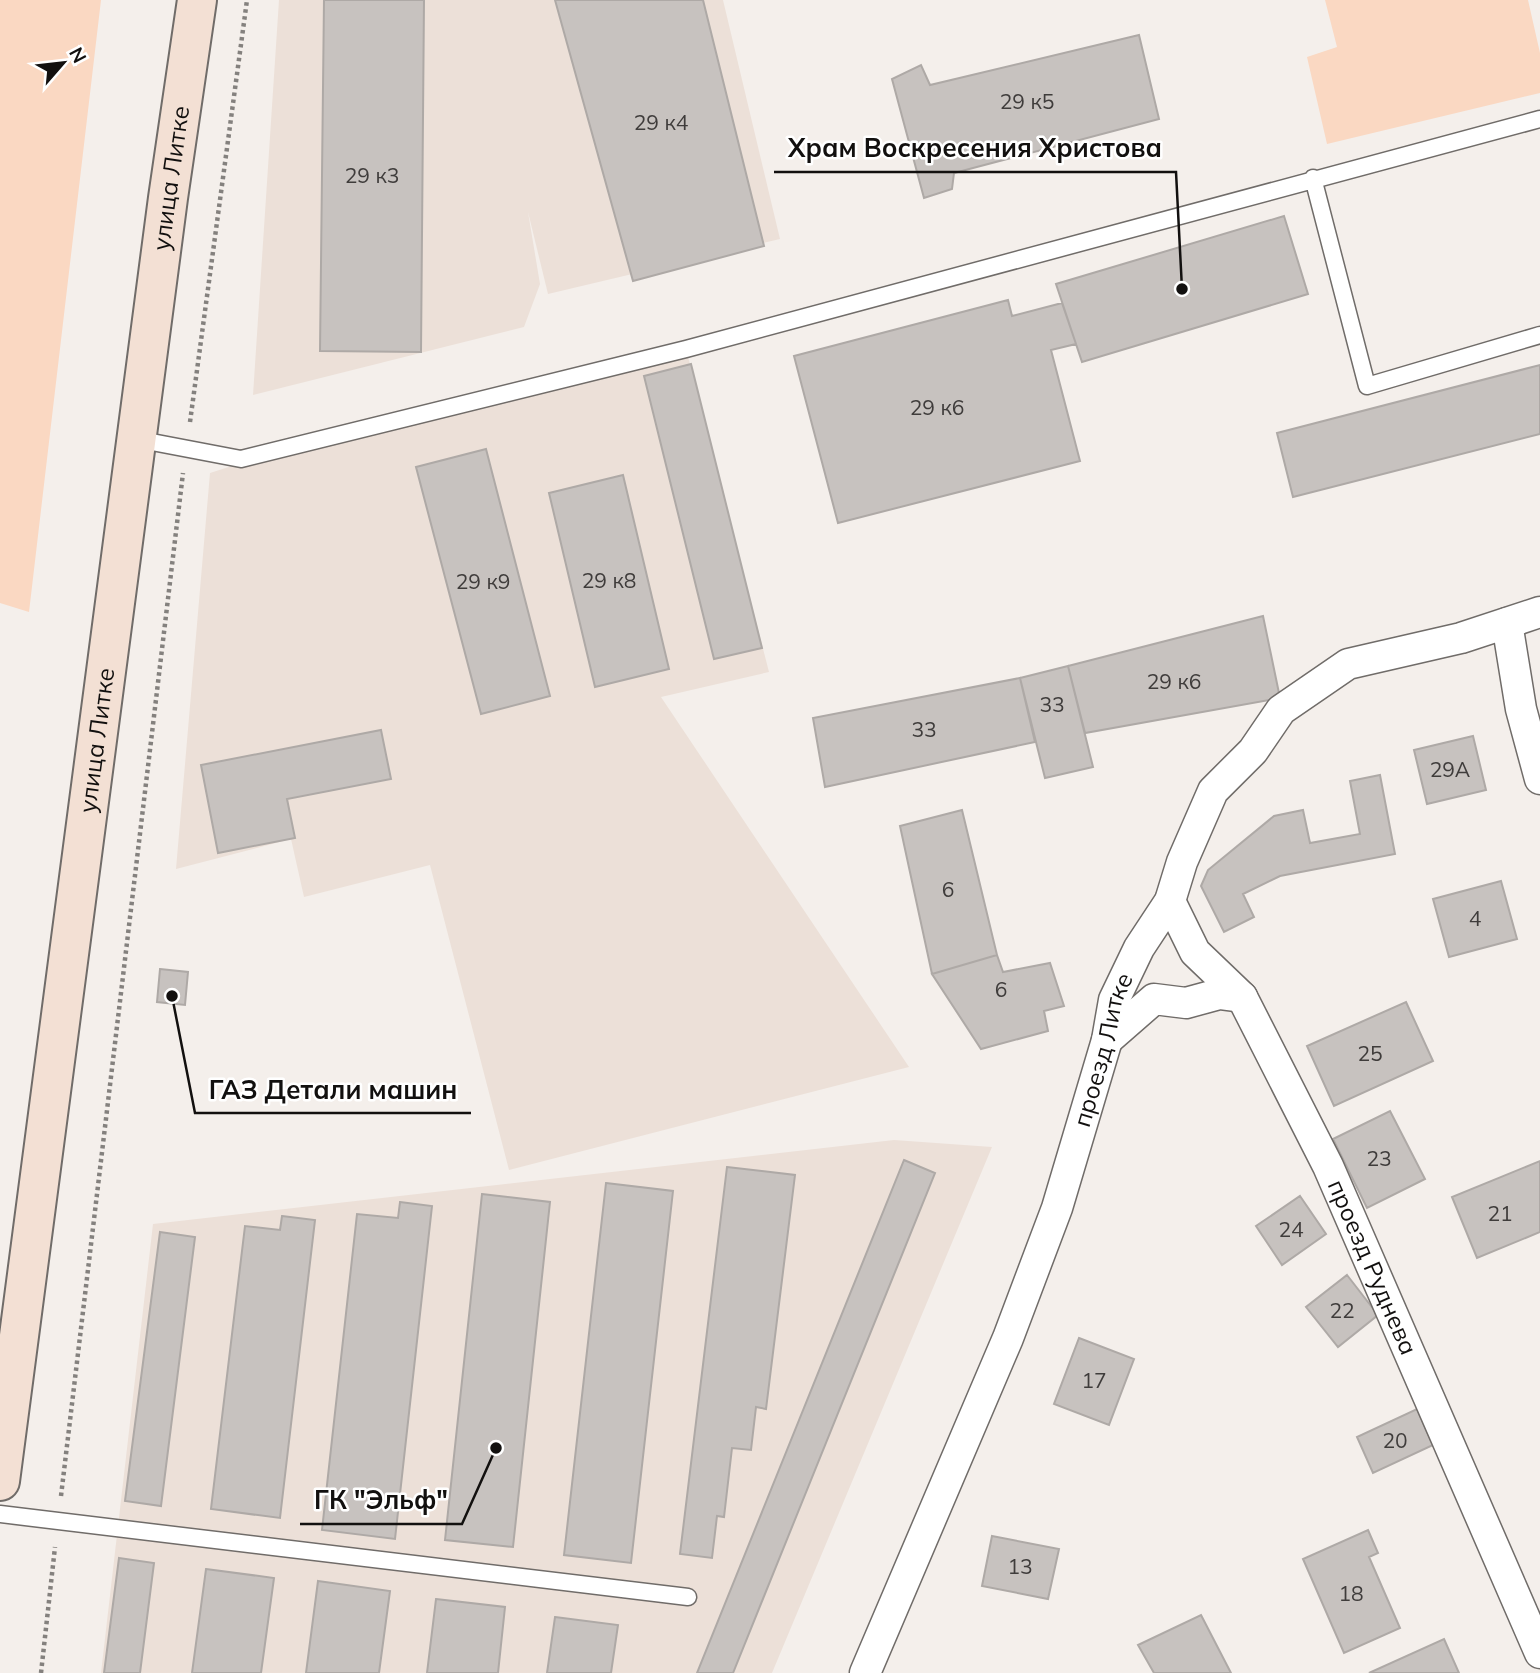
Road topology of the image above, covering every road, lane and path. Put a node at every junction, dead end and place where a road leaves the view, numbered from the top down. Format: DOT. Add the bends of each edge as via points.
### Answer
graph roads {
  1 [pos="197,0"];
  2 [pos="247,0"];
  3 [pos="1540,119"];
  4 [pos="1313,178"];
  5 [pos="1540,335"];
  6 [pos="136,439"];
  7 [pos="186,449"];
  8 [pos="1540,612"];
  9 [pos="1507,623"];
  10 [pos="1540,779"];
  11 [pos="1170,901"];
  12 [pos="1242,997"];
  13 [pos="1107,1040"];
  14 [pos="0,1481"];
  15 [pos="0,1514"];
  16 [pos="58,1520"];
  17 [pos="688,1597"];
  18 [pos="1540,1653"];
  19 [pos="41,1673"];
  20 [pos="866,1673"];
  1 -- 6 [label="main road, улица Литке"];
  2 -- 7 [label="path"];
  3 -- 4 [label="lane"];
  4 -- 5 [label="lane" via="1367,386"];
  4 -- 7 [label="lane" via="700,345 241,459"];
  6 -- 7 [label="lane"];
  6 -- 14 [label="main road, улица Литке"];
  7 -- 16 [label="path"];
  8 -- 9 [label="street, проезд Литке"];
  9 -- 10 [label="street" via="1521,709"];
  9 -- 11 [label="street, проезд Литке" via="1348,664 1280,710 1253,751 1213,791"];
  11 -- 12 [label="street, проезд Руднева" via="1195,952"];
  11 -- 13 [label="street, проезд Литке" via="1139,948 1114,1000"];
  12 -- 13 [label="street" via="1219,994 1186,1003 1154,999"];
  12 -- 18 [label="street, проезд Руднева" via="1328,1166"];
  13 -- 20 [label="street, проезд Литке" via="1057,1208 1008,1338"];
  15 -- 16 [label="lane"];
  16 -- 17 [label="lane"];
  16 -- 19 [label="path"];
}
